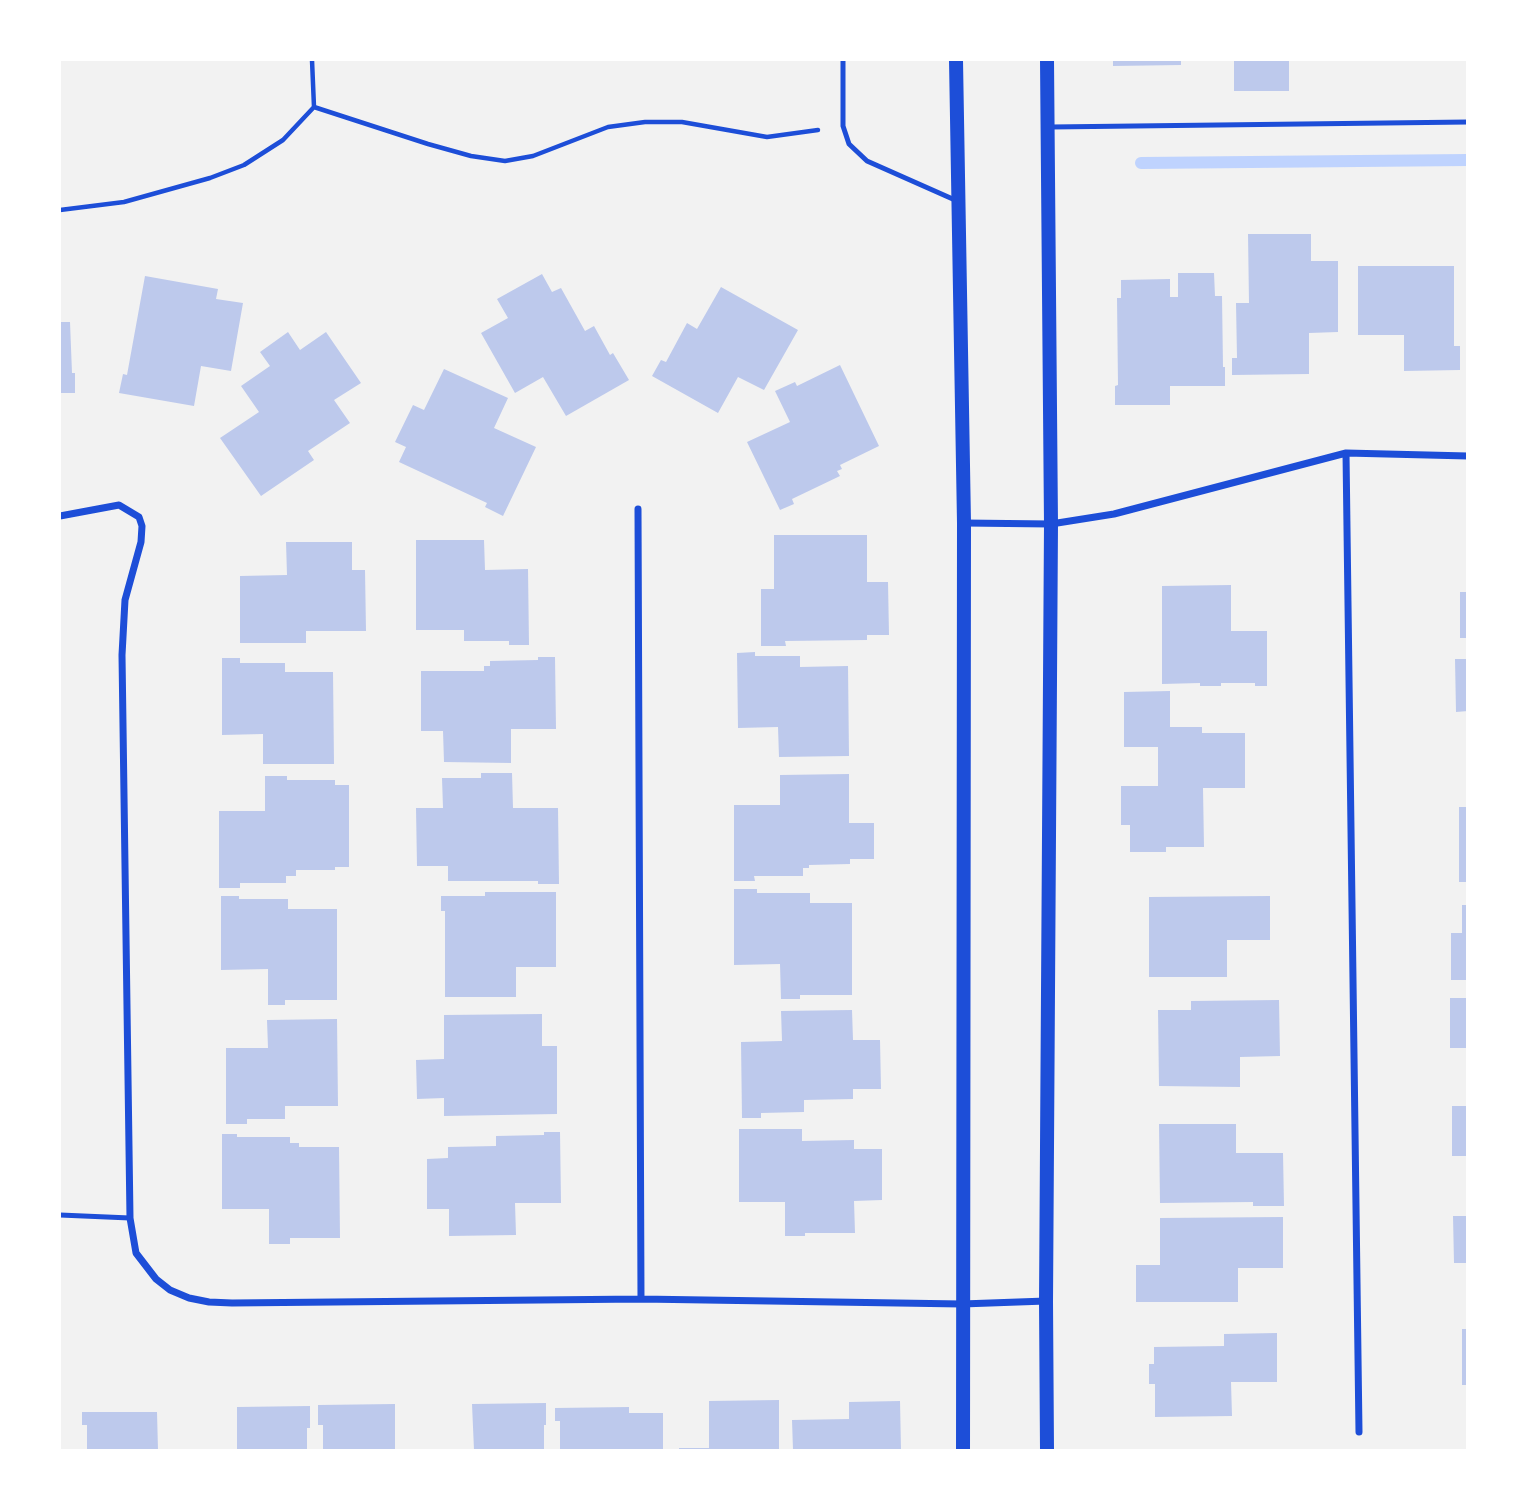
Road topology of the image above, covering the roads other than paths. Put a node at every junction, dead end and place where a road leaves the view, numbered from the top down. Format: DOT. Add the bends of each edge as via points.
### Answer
graph roads {
  1 [pos="843,60"];
  2 [pos="956,60"];
  3 [pos="1047,60"];
  4 [pos="1468,122"];
  5 [pos="1049,127"];
  6 [pos="959,202"];
  7 [pos="1346,453"];
  8 [pos="1468,456"];
  9 [pos="638,509"];
  10 [pos="60,516"];
  11 [pos="964,523"];
  12 [pos="1051,524"];
  13 [pos="60,1215"];
  14 [pos="130,1217"];
  15 [pos="641,1299"];
  16 [pos="1046,1301"];
  17 [pos="962,1304"];
  18 [pos="1359,1432"];
  19 [pos="963,1451"];
  20 [pos="1047,1451"];
  1 -- 6 [label="lane" via="843,126 849,144 867,161"];
  2 -- 6 [label="main road"];
  3 -- 5 [label="main road"];
  4 -- 5 [label="lane"];
  5 -- 12 [label="main road"];
  6 -- 11 [label="main road"];
  7 -- 8 [label="street"];
  7 -- 12 [label="street" via="1114,514"];
  7 -- 18 [label="street"];
  9 -- 15 [label="street"];
  10 -- 14 [label="street" via="119,505 139,517 142,526 125,600 122,655"];
  11 -- 12 [label="street"];
  11 -- 17 [label="main road"];
  12 -- 16 [label="main road"];
  13 -- 14 [label="lane"];
  14 -- 15 [label="street" via="136,1253 156,1279 189,1298 220,1303"];
  15 -- 17 [label="street"];
  16 -- 17 [label="street"];
  16 -- 20 [label="main road"];
  17 -- 19 [label="main road"];
}
